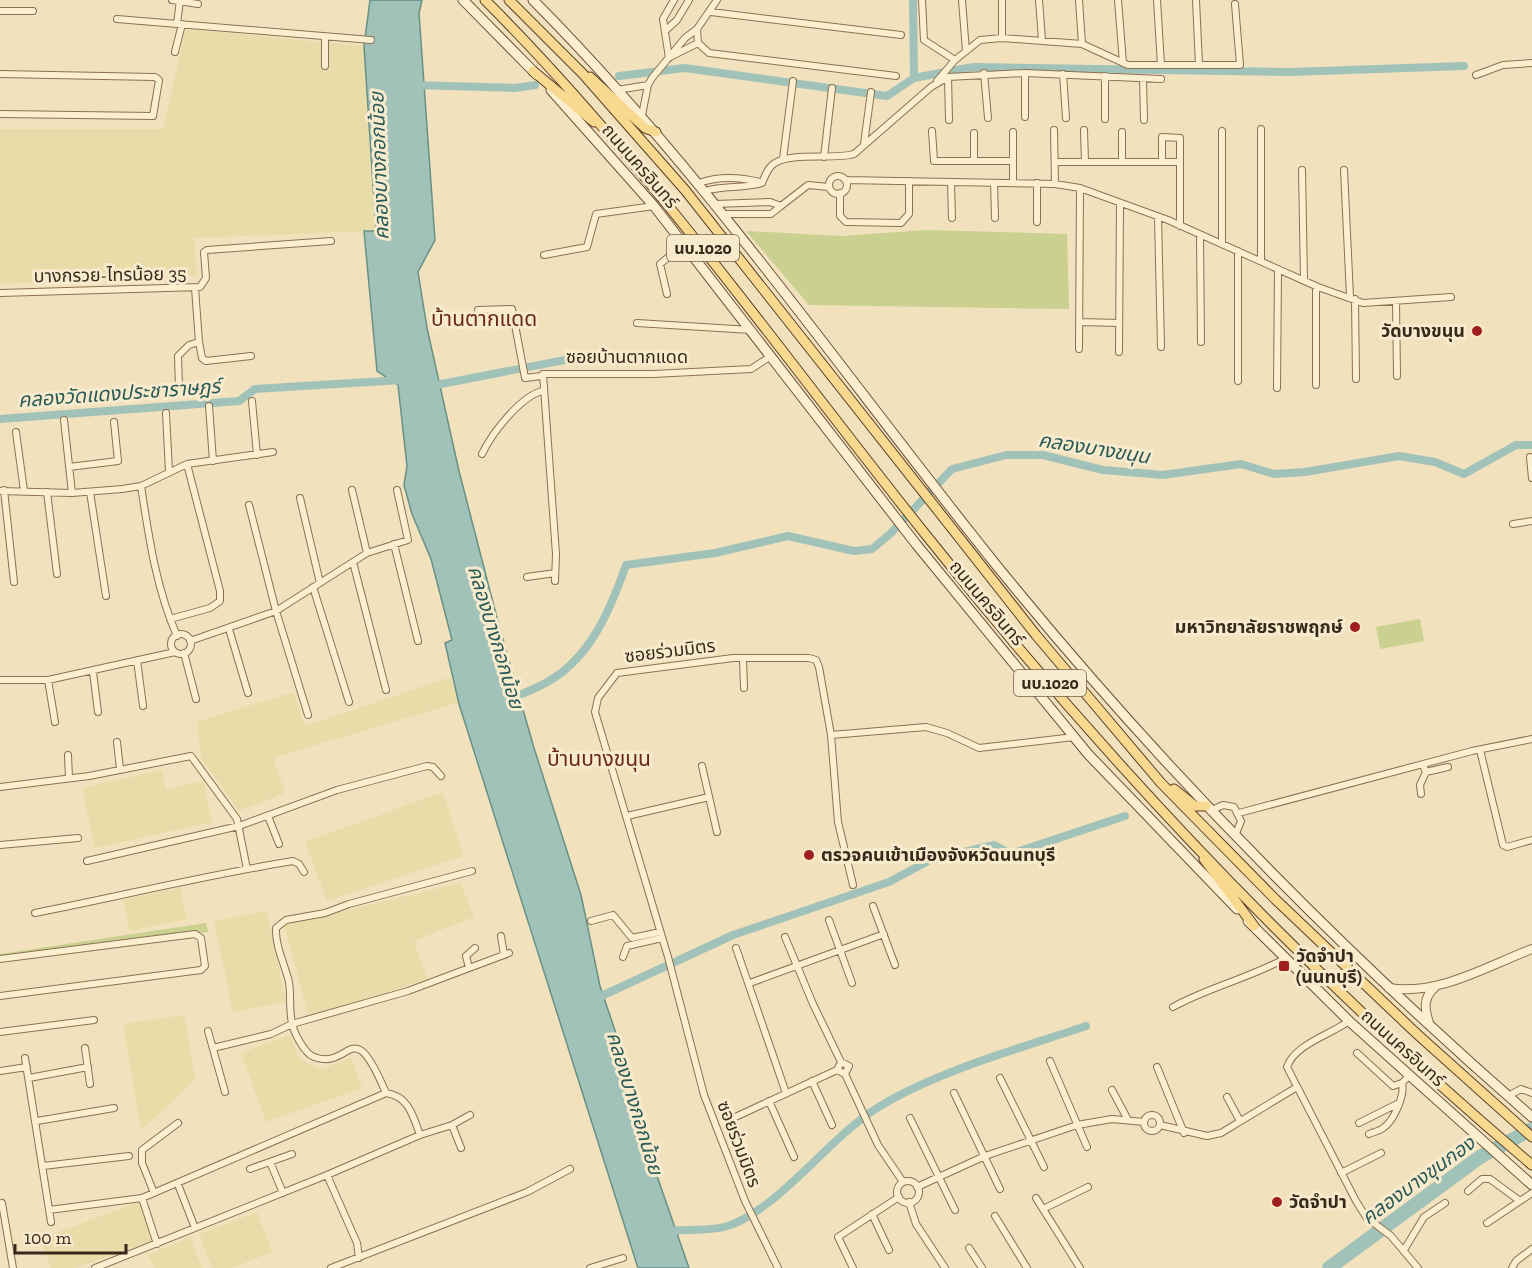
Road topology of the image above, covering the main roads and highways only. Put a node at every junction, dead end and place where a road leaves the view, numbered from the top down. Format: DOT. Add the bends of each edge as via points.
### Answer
graph roads {
  1 [pos="463,0"];
  2 [pos="485,0"];
  3 [pos="509,0"];
  4 [pos="533,0"];
  5 [pos="533,71"];
  6 [pos="582,74"];
  7 [pos="606,130"];
  8 [pos="656,132"];
  9 [pos="1161,783"];
  10 [pos="1208,809"];
  11 [pos="1190,837"];
  12 [pos="1254,926"];
  13 [pos="1532,1118"];
  14 [pos="1532,1137"];
  15 [pos="1532,1165"];
  16 [pos="1532,1185"];
  1 -- 5 [label="main road, ถนนนครอินทร์ / นบ.1020"];
  2 -- 7 [label="main road, ถนนนครอินทร์ / นบ.1020"];
  3 -- 6 [label="main road, ถนนนครอินทร์ / นบ.1020"];
  4 -- 8 [label="main road, ถนนนครอินทร์ / นบ.1020"];
  5 -- 7 [label="main road"];
  5 -- 12 [label="main road, ถนนนครอินทร์ / นบ.1020" via="654,206 907,532 1075,737"];
  6 -- 8 [label="main road" via="600,84 645,128"];
  6 -- 9 [label="main road, ถนนนครอินทร์ / นบ.1020" via="686,190 1036,635"];
  7 -- 11 [label="main road, ถนนนครอินทร์ / นบ.1020" via="777,340 916,523 1104,746"];
  8 -- 10 [label="main road, ถนนนครอินทร์ / นบ.1020" via="930,482 1094,680"];
  9 -- 10 [label="main road" via="1169,784 1195,806"];
  9 -- 14 [label="main road, ถนนนครอินทร์ / นบ.1020" via="1275,899"];
  10 -- 13 [label="main road, ถนนนครอินทร์ / นบ.1020" via="1389,988"];
  11 -- 12 [label="main road"];
  11 -- 15 [label="main road, ถนนนครอินทร์ / นบ.1020" via="1404,1051"];
  12 -- 16 [label="main road, ถนนนครอินทร์ / นบ.1020" via="1405,1079"];
}
